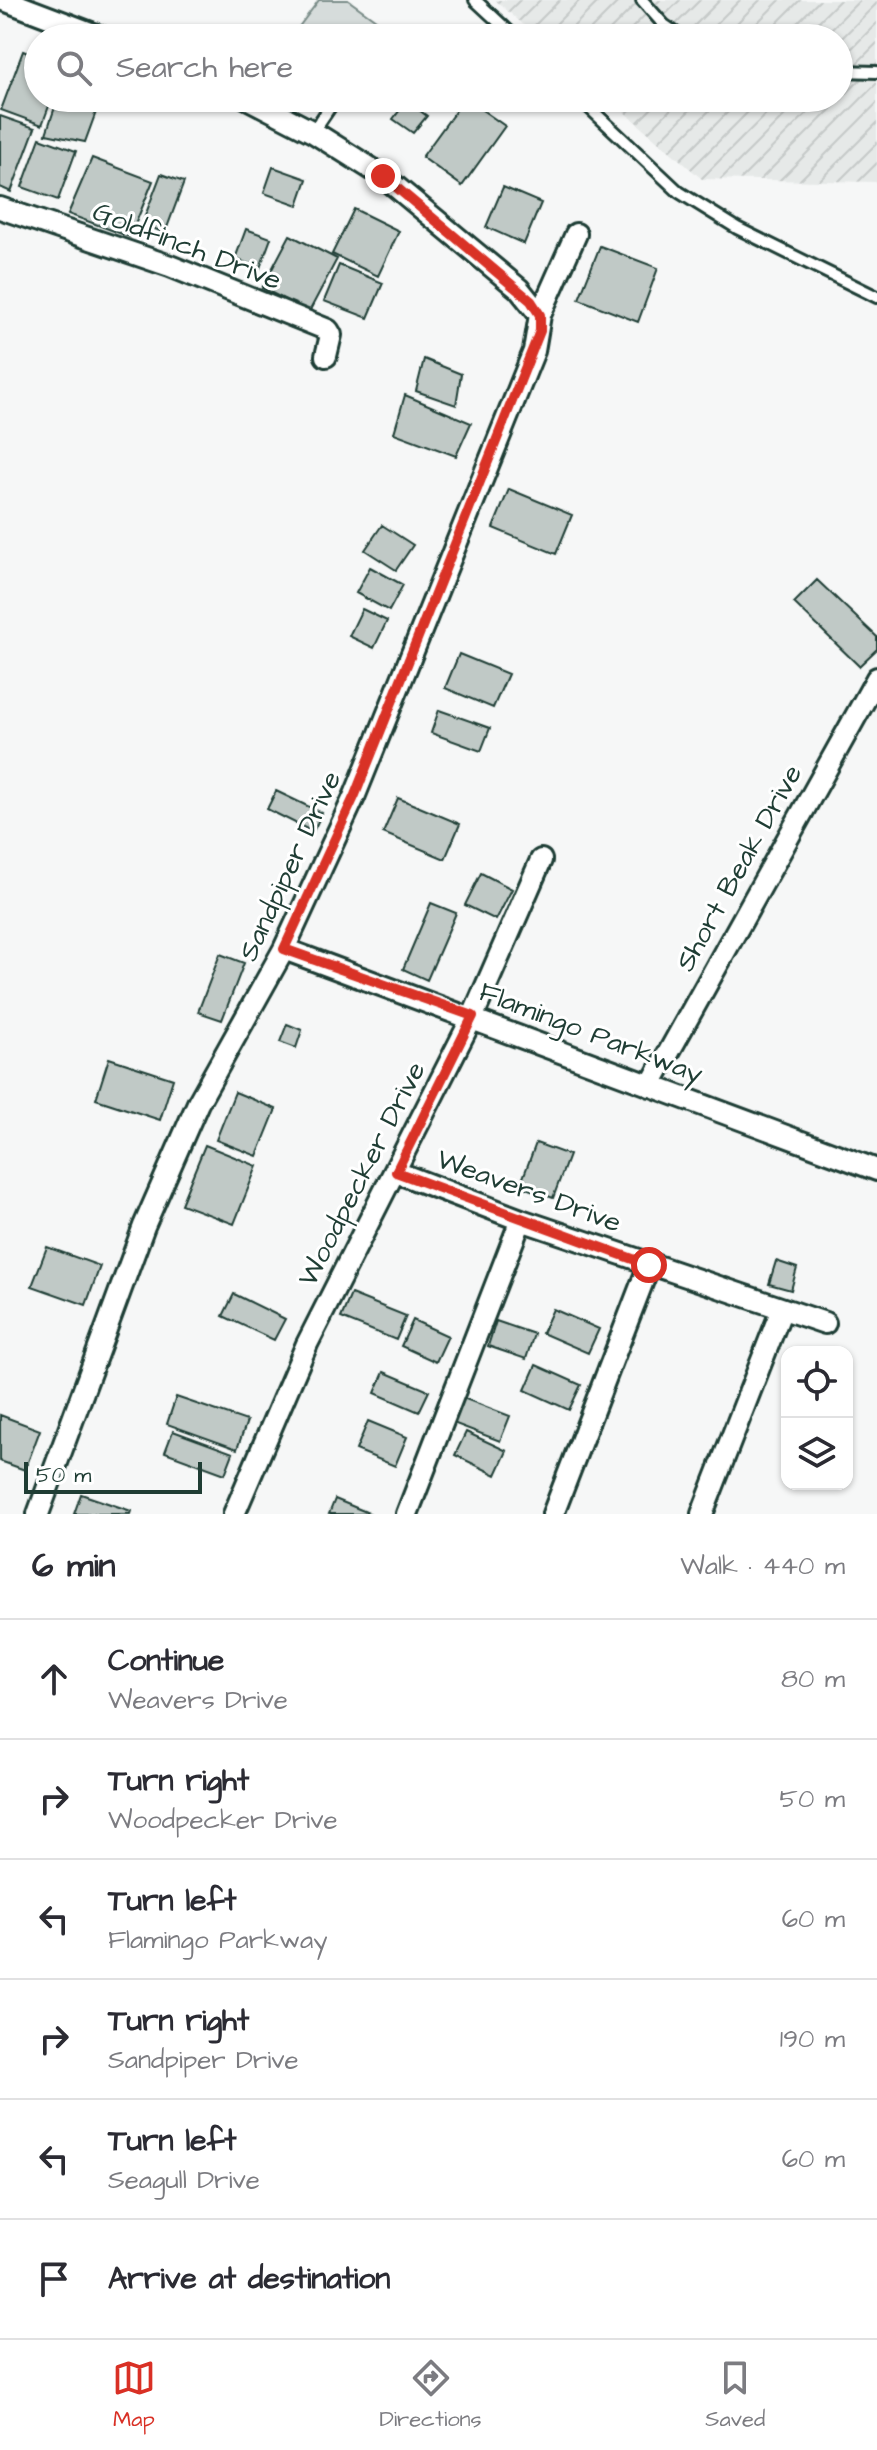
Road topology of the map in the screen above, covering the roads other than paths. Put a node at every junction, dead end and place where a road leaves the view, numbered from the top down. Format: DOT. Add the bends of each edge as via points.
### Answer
graph roads {
  1 [pos="4,0"];
  2 [pos="475,0"];
  3 [pos="642,0"];
  4 [pos="67,24"];
  5 [pos="501,24"];
  6 [pos="663,24"];
  7 [pos="853,71"];
  8 [pos="877,72"];
  9 [pos="274,112"];
  10 [pos="327,112"];
  11 [pos="594,112"];
  12 [pos="313,132"];
  13 [pos="0,208"];
  14 [pos="576,234"];
  15 [pos="877,297"];
  16 [pos="540,315"];
  17 [pos="326,356"];
  18 [pos="877,678"];
  19 [pos="541,860"];
  20 [pos="284,949"];
  21 [pos="473,1016"];
  22 [pos="650,1086"];
  23 [pos="877,1170"];
  24 [pos="396,1172"];
  25 [pos="521,1220"];
  26 [pos="649,1265"];
  27 [pos="782,1309"];
  28 [pos="825,1323"];
  29 [pos="38,1514"];
  30 [pos="234,1514"];
  31 [pos="407,1514"];
  32 [pos="553,1514"];
  33 [pos="702,1514"];
  1 -- 4 [label="street"];
  2 -- 5 [label="lane"];
  3 -- 6 [label="lane"];
  7 -- 8 [label="lane"];
  9 -- 12 [label="street"];
  10 -- 12 [label="lane"];
  11 -- 15 [label="lane" via="679,192 737,228"];
  12 -- 16 [label="street" via="383,176 519,289"];
  13 -- 17 [label="street, Goldfinch Drive" via="170,266 328,330"];
  14 -- 16 [label="street, Sandpiper Drive"];
  16 -- 20 [label="street, Sandpiper Drive" via="534,351 366,768"];
  18 -- 22 [label="street, Short Beak Drive"];
  19 -- 21 [label="street, Woodpecker Drive"];
  20 -- 21 [label="street, Flamingo Parkway"];
  20 -- 29 [label="street, Sandpiper Drive" via="198,1103 144,1226"];
  21 -- 22 [label="street, Flamingo Parkway"];
  21 -- 24 [label="street, Woodpecker Drive"];
  22 -- 23 [label="street, Flamingo Parkway"];
  24 -- 25 [label="street, Weavers Drive"];
  24 -- 30 [label="street, Woodpecker Drive" via="307,1344"];
  25 -- 26 [label="street, Weavers Drive"];
  25 -- 31 [label="street"];
  26 -- 27 [label="street, Weavers Drive"];
  26 -- 32 [label="street"];
  27 -- 28 [label="street, Weavers Drive"];
  27 -- 33 [label="street"];
}
